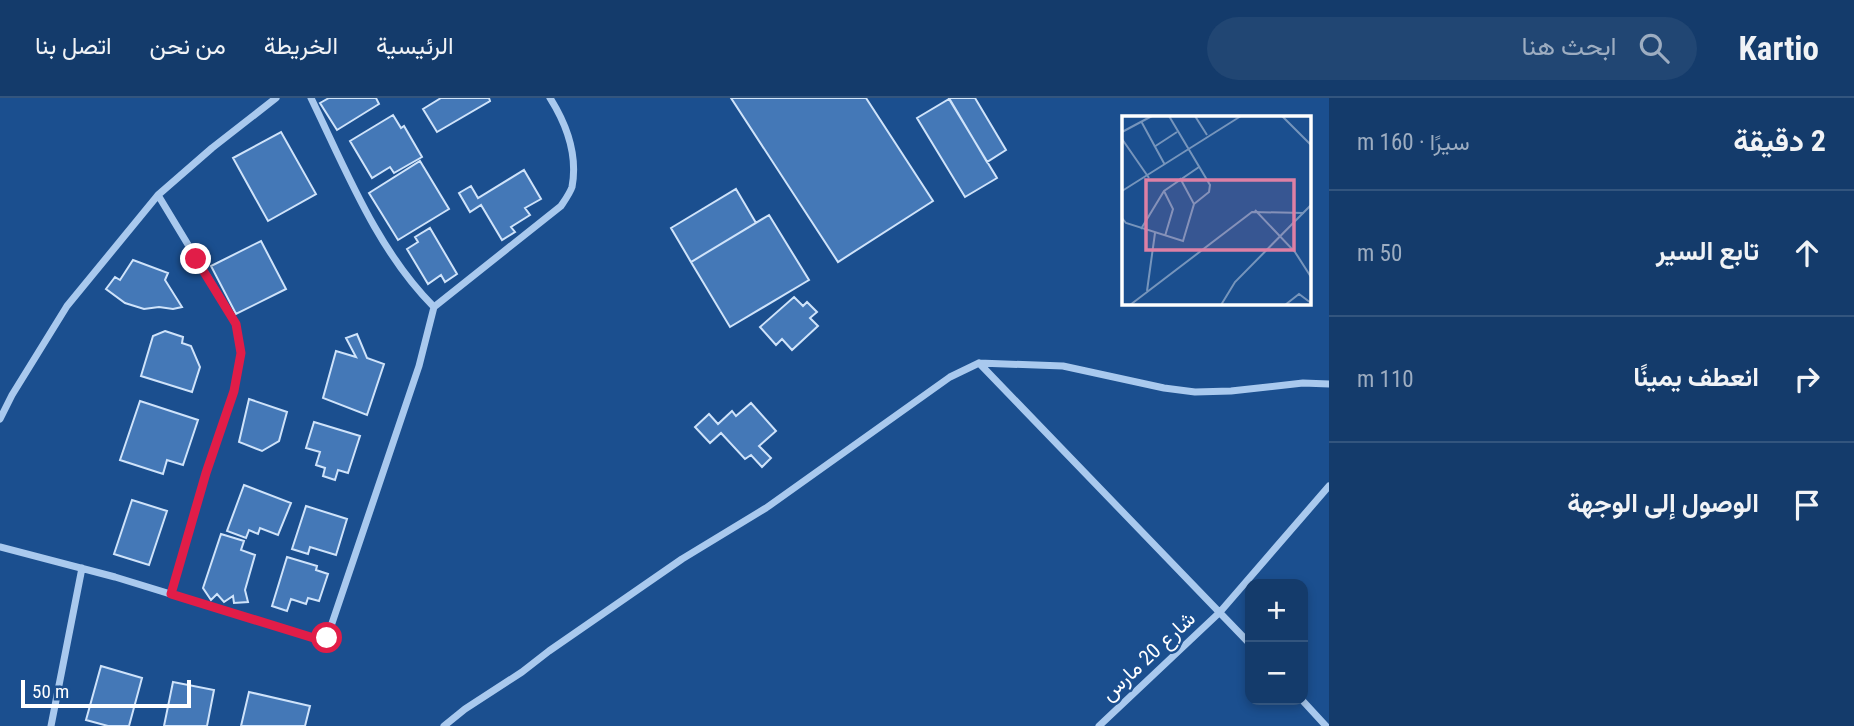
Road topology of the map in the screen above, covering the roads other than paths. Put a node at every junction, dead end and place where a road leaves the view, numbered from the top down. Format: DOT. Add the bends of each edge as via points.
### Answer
graph roads {
  1 [pos="276,98"];
  2 [pos="311,98"];
  3 [pos="550,98"];
  4 [pos="158,195"];
  5 [pos="434,307"];
  6 [pos="979,363"];
  7 [pos="1329,384"];
  8 [pos="0,419"];
  9 [pos="1329,486"];
  10 [pos="0,547"];
  11 [pos="82,568"];
  12 [pos="171,594"];
  13 [pos="1220,612"];
  14 [pos="1248,642"];
  15 [pos="1306,705"];
  16 [pos="51,726"];
  17 [pos="444,726"];
  18 [pos="1099,726"];
  19 [pos="1326,726"];
  1 -- 4 [label="street"];
  2 -- 5 [label="street" via="386,246 413,287"];
  3 -- 5 [label="street" via="572,143 572,189 561,206"];
  4 -- 8 [label="street" via="66,306"];
  4 -- 12 [label="street" via="236,324 241,353 234,391"];
  5 -- 12 [label="street" via="419,366 327,638 317,639"];
  6 -- 7 [label="street" via="1063,366 1195,392"];
  6 -- 13 [label="street"];
  6 -- 17 [label="street" via="950,377"];
  9 -- 13 [label="street, شارع 20 مارس"];
  10 -- 11 [label="street"];
  11 -- 12 [label="street"];
  11 -- 16 [label="street"];
  13 -- 14 [label="street"];
  13 -- 18 [label="street, شارع 20 مارس"];
  15 -- 19 [label="street"];
}
